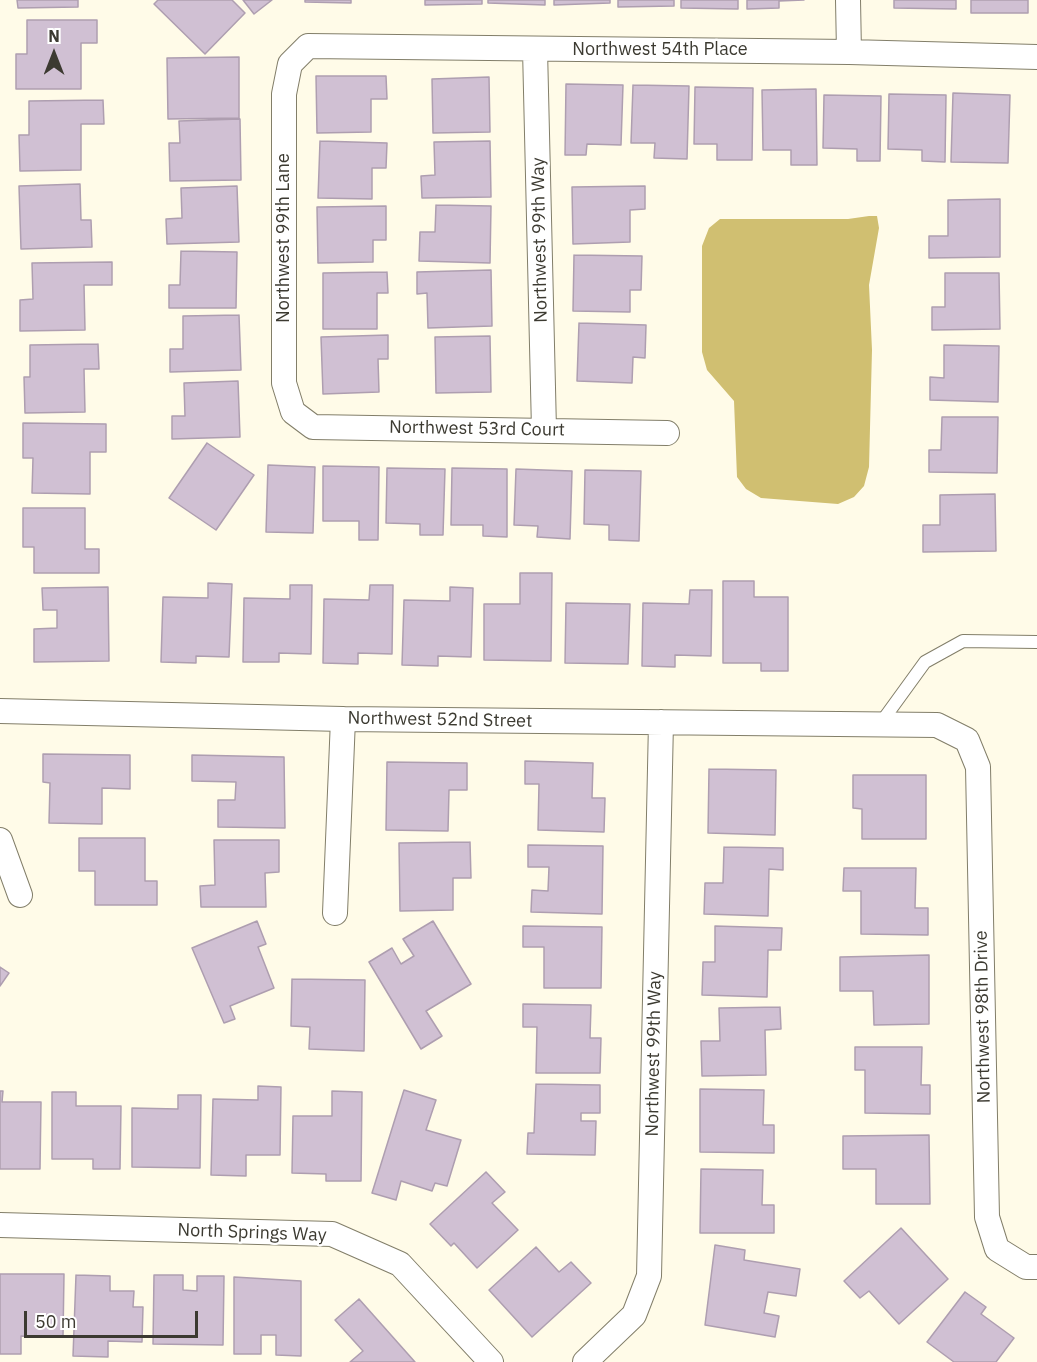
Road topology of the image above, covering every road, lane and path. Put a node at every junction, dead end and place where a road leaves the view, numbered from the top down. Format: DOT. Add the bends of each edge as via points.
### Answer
graph roads {
  1 [pos="848,0"];
  2 [pos="535,49"];
  3 [pos="849,52"];
  4 [pos="1037,57"];
  5 [pos="290,64"];
  6 [pos="292,412"];
  7 [pos="544,430"];
  8 [pos="667,433"];
  9 [pos="1037,642"];
  10 [pos="0,711"];
  11 [pos="344,719"];
  12 [pos="661,722"];
  13 [pos="880,725"];
  14 [pos="967,740"];
  15 [pos="0,840"];
  16 [pos="20,895"];
  17 [pos="335,913"];
  18 [pos="0,1225"];
  19 [pos="1037,1267"];
  20 [pos="491,1362"];
  21 [pos="585,1362"];
  1 -- 3 [label="street"];
  2 -- 3 [label="street, Northwest 54th Place"];
  2 -- 5 [label="street, Northwest 54th Place" via="308,46"];
  2 -- 7 [label="street, Northwest 99th Way"];
  3 -- 4 [label="street, Northwest 54th Place"];
  5 -- 6 [label="street, Northwest 99th Lane" via="284,94 284,382"];
  6 -- 7 [label="street, Northwest 53rd Court" via="314,427"];
  7 -- 8 [label="street, Northwest 53rd Court"];
  9 -- 13 [label="lane" via="963,641 925,662"];
  10 -- 11 [label="street, Northwest 52nd Street"];
  11 -- 12 [label="street, Northwest 52nd Street"];
  11 -- 17 [label="street"];
  12 -- 13 [label="street, Northwest 52nd Street"];
  12 -- 21 [label="street, Northwest 99th Way" via="649,1276 634,1315"];
  13 -- 14 [label="street, Northwest 52nd Street" via="937,725"];
  14 -- 19 [label="street, Northwest 98th Drive" via="978,767 987,1217 997,1249 1026,1267"];
  15 -- 16 [label="street"];
  18 -- 20 [label="street, North Springs Way" via="332,1234 400,1264"];
}
